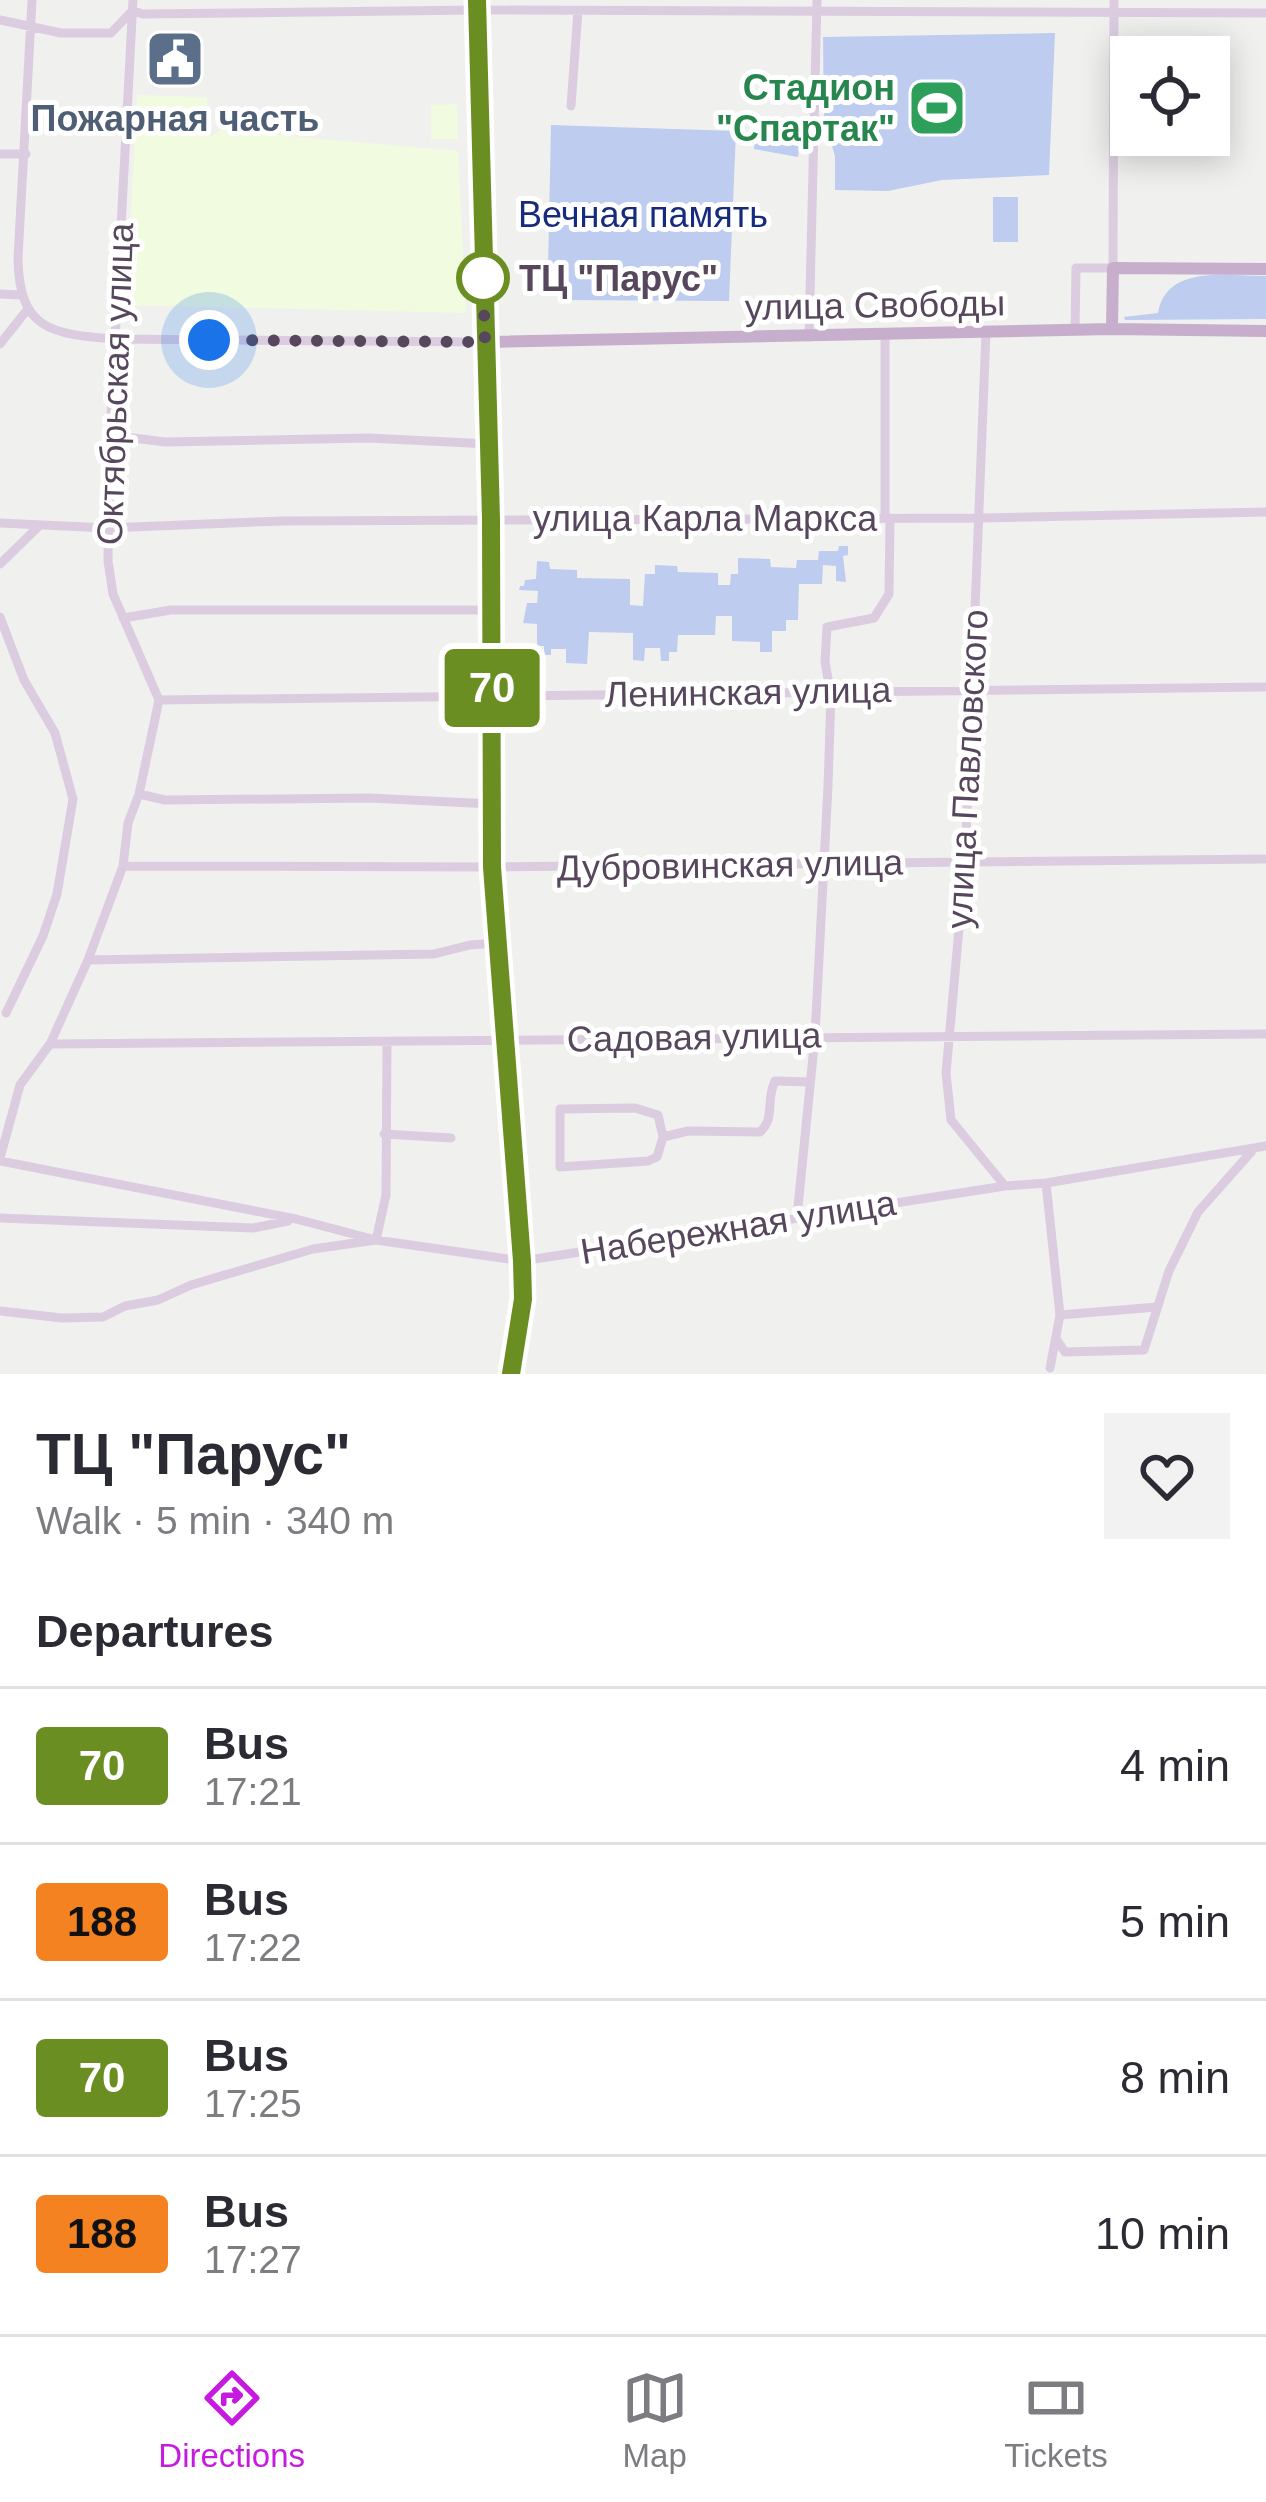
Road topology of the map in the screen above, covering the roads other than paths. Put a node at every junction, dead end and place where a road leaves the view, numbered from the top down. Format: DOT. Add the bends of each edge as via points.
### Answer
graph roads {
  1 [pos="32,0"];
  2 [pos="706,0"];
  3 [pos="817,0"];
  4 [pos="133,5"];
  5 [pos="477,5"];
  6 [pos="1114,6"];
  7 [pos="578,11"];
  8 [pos="1266,13"];
  9 [pos="706,14"];
  10 [pos="817,14"];
  11 [pos="0,20"];
  12 [pos="34,27"];
  13 [pos="571,106"];
  14 [pos="0,154"];
  15 [pos="26,154"];
  16 [pos="1113,268"];
  17 [pos="1266,268"];
  18 [pos="0,294"];
  19 [pos="20,295"];
  20 [pos="27,310"];
  21 [pos="1112,329"];
  22 [pos="1075,330"];
  23 [pos="1266,331"];
  24 [pos="986,332"];
  25 [pos="885,335"];
  26 [pos="808,337"];
  27 [pos="114,339"];
  28 [pos="485,342"];
  29 [pos="0,344"];
  30 [pos="110,435"];
  31 [pos="489,444"];
  32 [pos="1266,512"];
  33 [pos="887,518"];
  34 [pos="980,518"];
  35 [pos="491,519"];
  36 [pos="0,523"];
  37 [pos="40,526"];
  38 [pos="107,528"];
  39 [pos="0,564"];
  40 [pos="492,610"];
  41 [pos="0,617"];
  42 [pos="123,618"];
  43 [pos="1266,687"];
  44 [pos="970,688"];
  45 [pos="492,694"];
  46 [pos="831,694"];
  47 [pos="159,700"];
  48 [pos="139,794"];
  49 [pos="491,804"];
  50 [pos="1266,859"];
  51 [pos="965,862"];
  52 [pos="824,864"];
  53 [pos="123,866"];
  54 [pos="492,867"];
  55 [pos="497,943"];
  56 [pos="88,960"];
  57 [pos="6,1013"];
  58 [pos="950,1034"];
  59 [pos="1266,1034"];
  60 [pos="815,1036"];
  61 [pos="506,1040"];
  62 [pos="50,1043"];
  63 [pos="386,1044"];
  64 [pos="810,1082"];
  65 [pos="384,1134"];
  66 [pos="663,1137"];
  67 [pos="451,1138"];
  68 [pos="1266,1146"];
  69 [pos="1253,1150"];
  70 [pos="0,1160"];
  71 [pos="1046,1183"];
  72 [pos="1005,1186"];
  73 [pos="797,1216"];
  74 [pos="0,1218"];
  75 [pos="296,1219"];
  76 [pos="376,1240"];
  77 [pos="522,1261"];
  78 [pos="1157,1307"];
  79 [pos="0,1311"];
  80 [pos="1060,1315"];
  81 [pos="1057,1340"];
  82 [pos="1050,1369"];
  83 [pos="511,1374"];
  1 -- 12 [label="street"];
  2 -- 9 [label="street"];
  3 -- 10 [label="street"];
  4 -- 5 [label="street" via="142,14"];
  4 -- 12 [label="street" via="111,33"];
  4 -- 27 [label="street, Октябрьская улица"];
  5 -- 7 [label="street"];
  5 -- 28 [label="highway"];
  6 -- 8 [label="street"];
  6 -- 10 [label="street"];
  6 -- 16 [label="street"];
  7 -- 9 [label="street"];
  7 -- 13 [label="street"];
  9 -- 10 [label="street"];
  10 -- 26 [label="street"];
  11 -- 12 [label="street"];
  12 -- 15 [label="street"];
  14 -- 15 [label="street"];
  15 -- 19 [label="street"];
  16 -- 17 [label="main road"];
  16 -- 21 [label="main road"];
  16 -- 22 [label="street" via="1076,268"];
  18 -- 19 [label="street"];
  19 -- 20 [label="street"];
  20 -- 27 [label="street, улица Свободы" via="49,329"];
  20 -- 29 [label="street"];
  21 -- 22 [label="main road, улица Свободы"];
  21 -- 23 [label="main road, улица Свободы"];
  22 -- 24 [label="main road, улица Свободы"];
  24 -- 25 [label="main road, улица Свободы"];
  24 -- 34 [label="street, улица Павловского"];
  25 -- 26 [label="main road, улица Свободы"];
  25 -- 33 [label="street"];
  26 -- 28 [label="main road, улица Свободы"];
  27 -- 28 [label="street, улица Свободы"];
  27 -- 30 [label="street, Октябрьская улица"];
  28 -- 31 [label="highway"];
  30 -- 31 [label="street"];
  30 -- 38 [label="street, Октябрьская улица"];
  31 -- 35 [label="highway"];
  32 -- 34 [label="street, улица Карла Маркса"];
  33 -- 34 [label="street, улица Карла Маркса"];
  33 -- 35 [label="street, улица Карла Маркса"];
  33 -- 46 [label="street" via="889,594 874,618 827,626"];
  34 -- 44 [label="street, улица Павловского"];
  35 -- 38 [label="street, улица Карла Маркса"];
  35 -- 40 [label="highway"];
  36 -- 37 [label="street, улица Карла Маркса"];
  37 -- 38 [label="street, улица Карла Маркса"];
  37 -- 39 [label="street"];
  38 -- 42 [label="street, Октябрьская улица" via="112,594"];
  40 -- 42 [label="street" via="171,610"];
  40 -- 45 [label="highway"];
  41 -- 57 [label="street" via="56,734 74,799 44,936"];
  42 -- 47 [label="street, Октябрьская улица"];
  43 -- 44 [label="street, Ленинская улица"];
  44 -- 46 [label="street, Ленинская улица"];
  44 -- 51 [label="street, улица Павловского"];
  45 -- 46 [label="street, Ленинская улица"];
  45 -- 47 [label="street, Ленинская улица"];
  45 -- 49 [label="highway"];
  46 -- 52 [label="street"];
  47 -- 48 [label="street"];
  48 -- 49 [label="street"];
  48 -- 53 [label="street"];
  49 -- 54 [label="highway"];
  50 -- 51 [label="street, Дубровинская улица"];
  51 -- 52 [label="street, Дубровинская улица"];
  51 -- 58 [label="street, улица Павловского"];
  52 -- 54 [label="street, Дубровинская улица"];
  52 -- 60 [label="street"];
  53 -- 54 [label="street, Дубровинская улица"];
  53 -- 56 [label="street"];
  54 -- 55 [label="highway"];
  55 -- 56 [label="street" via="434,954"];
  55 -- 61 [label="highway"];
  56 -- 62 [label="street"];
  58 -- 59 [label="street, Садовая улица"];
  58 -- 60 [label="street, Садовая улица"];
  58 -- 72 [label="street, улица Павловского" via="951,1120"];
  60 -- 61 [label="street, Садовая улица"];
  60 -- 64 [label="street"];
  61 -- 63 [label="street, Садовая улица"];
  61 -- 77 [label="highway"];
  62 -- 63 [label="street, Садовая улица"];
  62 -- 70 [label="street" via="20,1085"];
  63 -- 65 [label="street"];
  64 -- 66 [label="street" via="775,1081 760,1132"];
  64 -- 73 [label="street"];
  65 -- 67 [label="street"];
  65 -- 76 [label="street" via="386,1196"];
  66 -- 66 [label="street" via="648,1161 560,1168 560,1108 649,1109"];
  68 -- 69 [label="street, Набережная улица"];
  69 -- 71 [label="street, Набережная улица"];
  69 -- 78 [label="street" via="1198,1212"];
  70 -- 75 [label="street, Набережная улица"];
  71 -- 72 [label="street, Набережная улица"];
  71 -- 80 [label="street"];
  72 -- 73 [label="street, Набережная улица"];
  73 -- 77 [label="street, Набережная улица"];
  74 -- 75 [label="street" via="253,1228"];
  75 -- 76 [label="street, Набережная улица"];
  76 -- 77 [label="street, Набережная улица"];
  76 -- 79 [label="street" via="313,1249 103,1317"];
  77 -- 83 [label="highway"];
  78 -- 80 [label="street"];
  78 -- 81 [label="street" via="1144,1350 1065,1352"];
  80 -- 81 [label="street"];
  81 -- 82 [label="street"];
}
